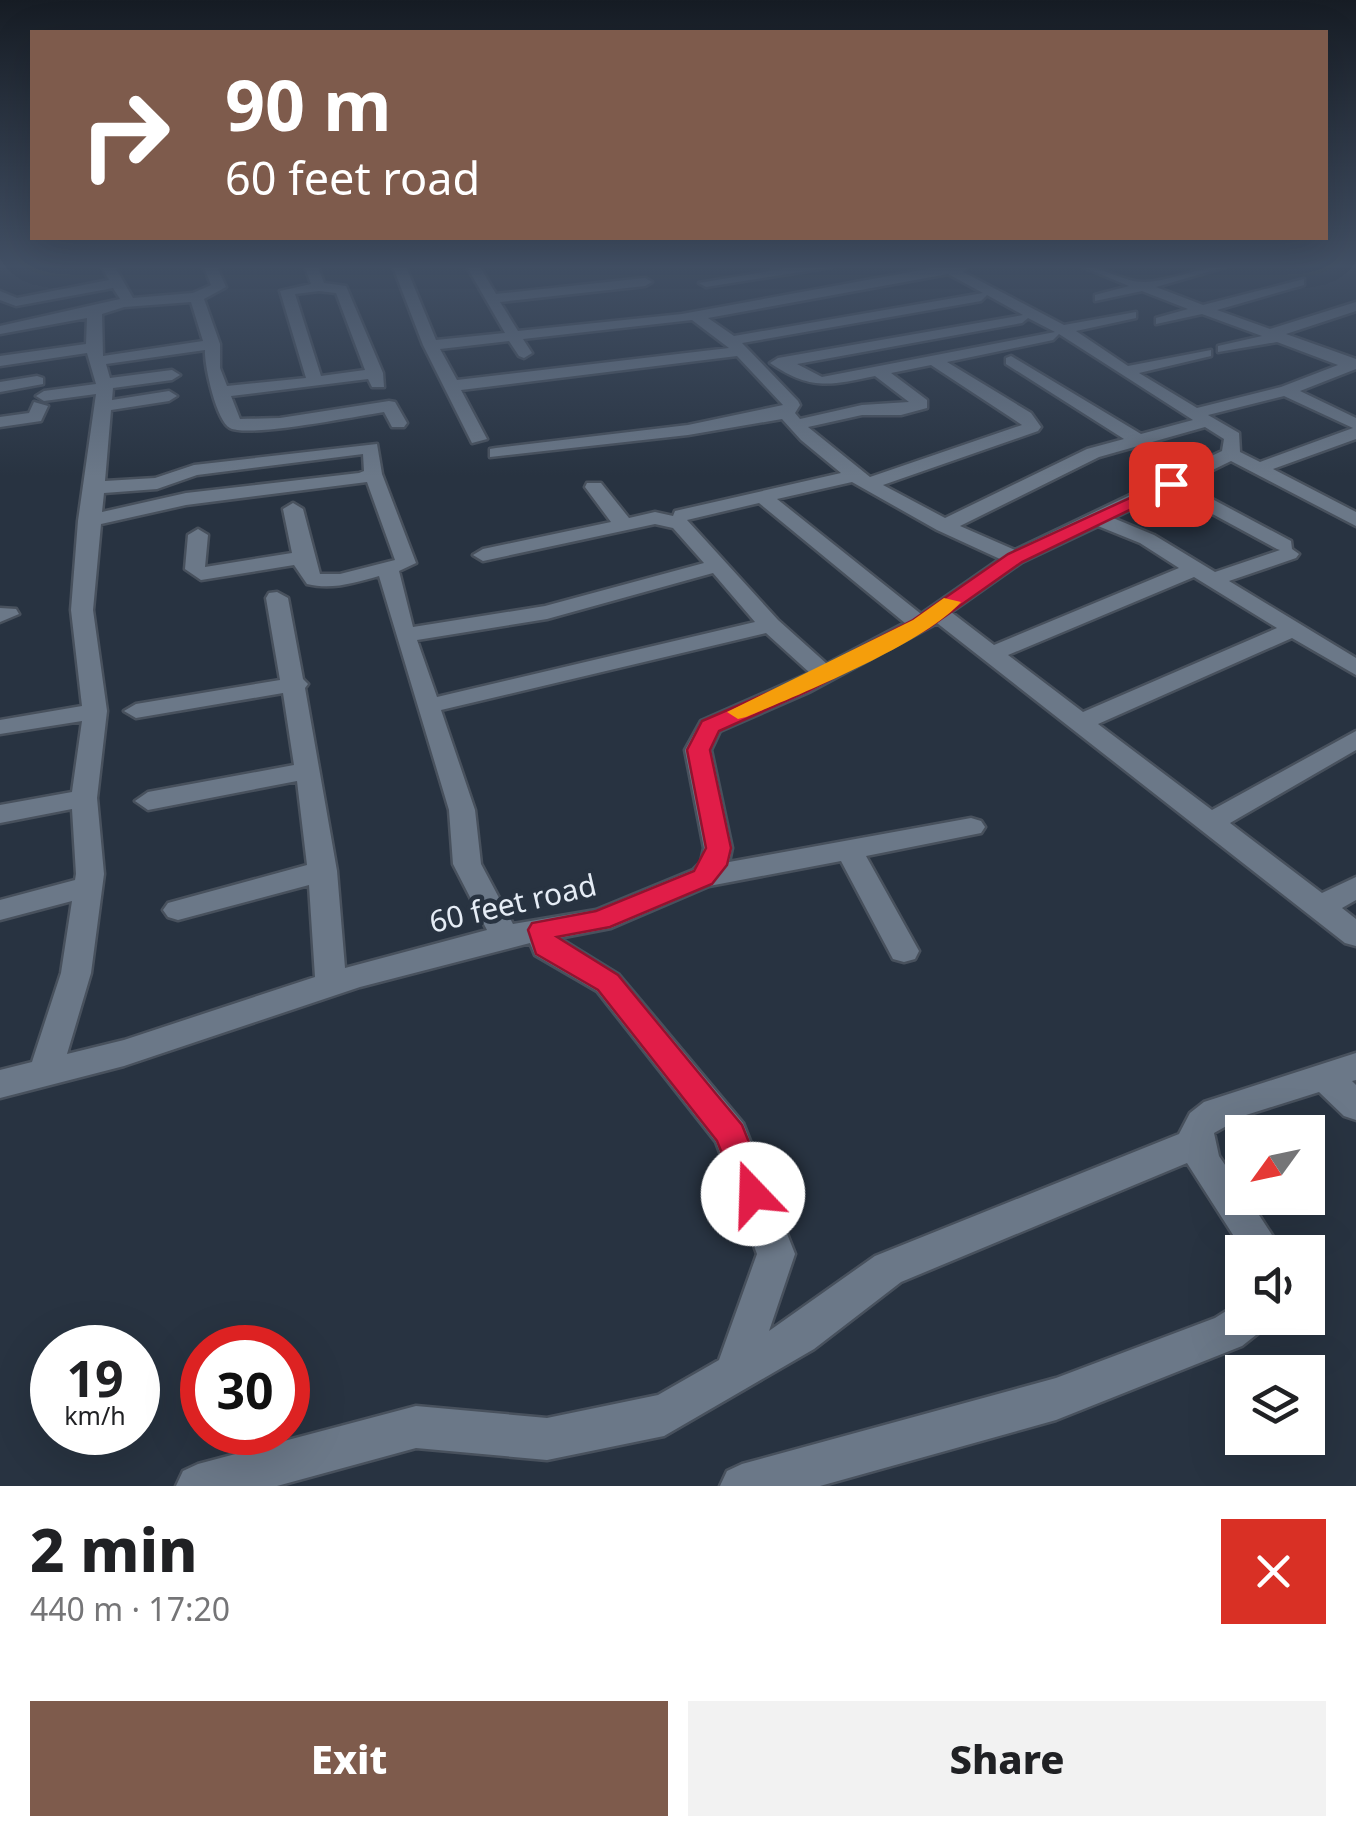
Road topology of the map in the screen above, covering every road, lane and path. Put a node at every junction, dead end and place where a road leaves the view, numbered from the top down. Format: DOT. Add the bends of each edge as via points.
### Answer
graph roads {
  1 [pos="96,336"];
  2 [pos="209,336"];
  3 [pos="302,336"];
  4 [pos="360,336"];
  5 [pos="428,336"];
  6 [pos="509,336"];
  7 [pos="512,336"];
  8 [pos="516,336"];
  9 [pos="639,336"];
  10 [pos="726,336"];
  11 [pos="782,336"];
  12 [pos="929,336"];
  13 [pos="1043,336"];
  14 [pos="1064,336"];
  15 [pos="1271,336"];
  16 [pos="1280,336"];
  17 [pos="212,344"];
  18 [pos="431,345"];
  19 [pos="615,345"];
  20 [pos="734,346"];
  21 [pos="524,353"];
  22 [pos="96,354"];
  23 [pos="934,360"];
  24 [pos="0,361"];
  25 [pos="784,362"];
  26 [pos="1011,362"];
  27 [pos="1354,364"];
  28 [pos="758,367"];
  29 [pos="1126,371"];
  30 [pos="375,372"];
  31 [pos="878,372"];
  32 [pos="172,375"];
  33 [pos="316,382"];
  34 [pos="451,386"];
  35 [pos="0,387"];
  36 [pos="1286,391"];
  37 [pos="220,392"];
  38 [pos="104,393"];
  39 [pos="40,394"];
  40 [pos="169,396"];
  41 [pos="389,406"];
  42 [pos="1202,417"];
  43 [pos="791,419"];
  44 [pos="0,422"];
  45 [pos="398,423"];
  46 [pos="1356,424"];
  47 [pos="1356,433"];
  48 [pos="478,440"];
  49 [pos="1138,440"];
  50 [pos="1232,445"];
  51 [pos="496,454"];
  52 [pos="1257,469"];
  53 [pos="374,474"];
  54 [pos="863,479"];
  55 [pos="1171,484"];
  56 [pos="594,487"];
  57 [pos="92,488"];
  58 [pos="762,496"];
  59 [pos="293,509"];
  60 [pos="682,515"];
  61 [pos="1099,519"];
  62 [pos="1356,520"];
  63 [pos="88,521"];
  64 [pos="624,524"];
  65 [pos="944,526"];
  66 [pos="198,535"];
  67 [pos="483,555"];
  68 [pos="303,557"];
  69 [pos="1015,558"];
  70 [pos="716,566"];
  71 [pos="388,568"];
  72 [pos="1203,574"];
  73 [pos="277,598"];
  74 [pos="929,618"];
  75 [pos="770,625"];
  76 [pos="1294,629"];
  77 [pos="405,634"];
  78 [pos="994,653"];
  79 [pos="1356,668"];
  80 [pos="824,673"];
  81 [pos="296,684"];
  82 [pos="428,706"];
  83 [pos="96,710"];
  84 [pos="136,711"];
  85 [pos="1081,722"];
  86 [pos="0,727"];
  87 [pos="1356,739"];
  88 [pos="307,771"];
  89 [pos="84,798"];
  90 [pos="148,800"];
  91 [pos="0,814"];
  92 [pos="1210,823"];
  93 [pos="970,827"];
  94 [pos="850,850"];
  95 [pos="323,871"];
  96 [pos="703,877"];
  97 [pos="88,887"];
  98 [pos="1356,887"];
  99 [pos="1323,906"];
  100 [pos="0,910"];
  101 [pos="178,910"];
  102 [pos="542,930"];
  103 [pos="1356,935"];
  104 [pos="506,936"];
  105 [pos="904,950"];
  106 [pos="331,984"];
  107 [pos="45,1072"];
  108 [pos="1342,1072"];
  109 [pos="0,1084"];
  110 [pos="1356,1106"];
  111 [pos="1196,1143"];
  112 [pos="1253,1235"];
  113 [pos="1225,1333"];
  114 [pos="734,1375"];
  115 [pos="198,1486"];
  116 [pos="742,1486"];
  1 -- 22 [label="street"];
  2 -- 17 [label="street"];
  3 -- 33 [label="street"];
  4 -- 30 [label="street"];
  5 -- 18 [label="street"];
  6 -- 18 [label="street"];
  7 -- 21 [label="street"];
  8 -- 19 [label="street"];
  9 -- 19 [label="street"];
  10 -- 20 [label="street"];
  11 -- 20 [label="street"];
  12 -- 25 [label="street"];
  13 -- 23 [label="street"];
  14 -- 29 [label="street"];
  15 -- 29 [label="street"];
  16 -- 27 [label="street"];
  17 -- 22 [label="street"];
  17 -- 37 [label="street"];
  18 -- 34 [label="street"];
  19 -- 20 [label="street"];
  19 -- 34 [label="street"];
  20 -- 28 [label="street"];
  22 -- 24 [label="street"];
  22 -- 38 [label="street"];
  23 -- 31 [label="street"];
  23 -- 54 [label="street" via="1032,427"];
  25 -- 28 [label="street"];
  25 -- 31 [label="street" via="822,382"];
  26 -- 49 [label="street"];
  27 -- 36 [label="street"];
  28 -- 43 [label="street" via="792,405"];
  29 -- 42 [label="street"];
  30 -- 33 [label="street"];
  30 -- 41 [label="street"];
  31 -- 43 [label="street" via="921,404"];
  32 -- 38 [label="street"];
  33 -- 37 [label="street"];
  34 -- 48 [label="street"];
  35 -- 39 [label="street"];
  36 -- 42 [label="street"];
  36 -- 46 [label="street"];
  37 -- 41 [label="street" via="230,418 242,426"];
  38 -- 39 [label="street"];
  38 -- 40 [label="street"];
  38 -- 57 [label="street"];
  39 -- 44 [label="street" via="35,417"];
  41 -- 45 [label="street"];
  42 -- 49 [label="street"];
  42 -- 50 [label="street"];
  43 -- 51 [label="street"];
  43 -- 54 [label="street"];
  47 -- 52 [label="street"];
  49 -- 65 [label="street" via="1058,467"];
  50 -- 52 [label="street"];
  50 -- 55 [label="street"];
  52 -- 62 [label="street"];
  53 -- 57 [label="street" via="371,448"];
  53 -- 63 [label="street" via="186,499"];
  53 -- 71 [label="street" via="406,563"];
  54 -- 58 [label="street"];
  54 -- 65 [label="street"];
  55 -- 61 [label="street"];
  55 -- 72 [label="street" via="1286,550"];
  56 -- 64 [label="street"];
  57 -- 63 [label="street"];
  58 -- 60 [label="street"];
  58 -- 74 [label="street"];
  59 -- 68 [label="street"];
  61 -- 69 [label="street"];
  61 -- 72 [label="street" via="1147,538"];
  63 -- 83 [label="street" via="82,610"];
  64 -- 67 [label="street"];
  64 -- 70 [label="street" via="655,518 680,523"];
  65 -- 69 [label="street"];
  66 -- 68 [label="street" via="195,569 202,574"];
  68 -- 71 [label="street" via="309,576 324,581"];
  69 -- 74 [label="street"];
  70 -- 75 [label="street"];
  70 -- 77 [label="street" via="547,612"];
  71 -- 77 [label="street"];
  72 -- 76 [label="street"];
  72 -- 78 [label="street"];
  73 -- 81 [label="street"];
  74 -- 78 [label="street"];
  74 -- 80 [label="street"];
  75 -- 80 [label="street"];
  75 -- 82 [label="street"];
  76 -- 79 [label="street"];
  76 -- 85 [label="street"];
  77 -- 82 [label="street"];
  78 -- 85 [label="street"];
  80 -- 96 [label="street" via="724,719 702,738 700,769 718,848"];
  81 -- 84 [label="street"];
  81 -- 88 [label="street"];
  82 -- 104 [label="street" via="462,810 467,864"];
  83 -- 86 [label="street"];
  83 -- 89 [label="street"];
  85 -- 92 [label="street"];
  87 -- 92 [label="street"];
  88 -- 90 [label="street"];
  88 -- 95 [label="street"];
  89 -- 91 [label="street"];
  89 -- 97 [label="street"];
  92 -- 99 [label="street"];
  93 -- 94 [label="street, 60 feet road"];
  94 -- 96 [label="street, 60 feet road"];
  94 -- 105 [label="street"];
  95 -- 101 [label="street"];
  95 -- 106 [label="street"];
  96 -- 102 [label="street, 60 feet road" via="600,920"];
  97 -- 100 [label="street"];
  97 -- 107 [label="street" via="76,974"];
  98 -- 99 [label="street"];
  99 -- 103 [label="street"];
  102 -- 104 [label="street, 60 feet road"];
  102 -- 114 [label="street" via="546,947 608,983 730,1134 776,1254"];
  104 -- 106 [label="street, 60 feet road"];
  106 -- 107 [label="street, 60 feet road"];
  107 -- 109 [label="street, 60 feet road"];
  108 -- 110 [label="street"];
  108 -- 111 [label="street" via="1205,1120"];
  111 -- 112 [label="street"];
  111 -- 114 [label="street" via="888,1269"];
  113 -- 116 [label="street" via="1056,1399"];
  114 -- 115 [label="street" via="664,1416 547,1439 416,1427"];
}
